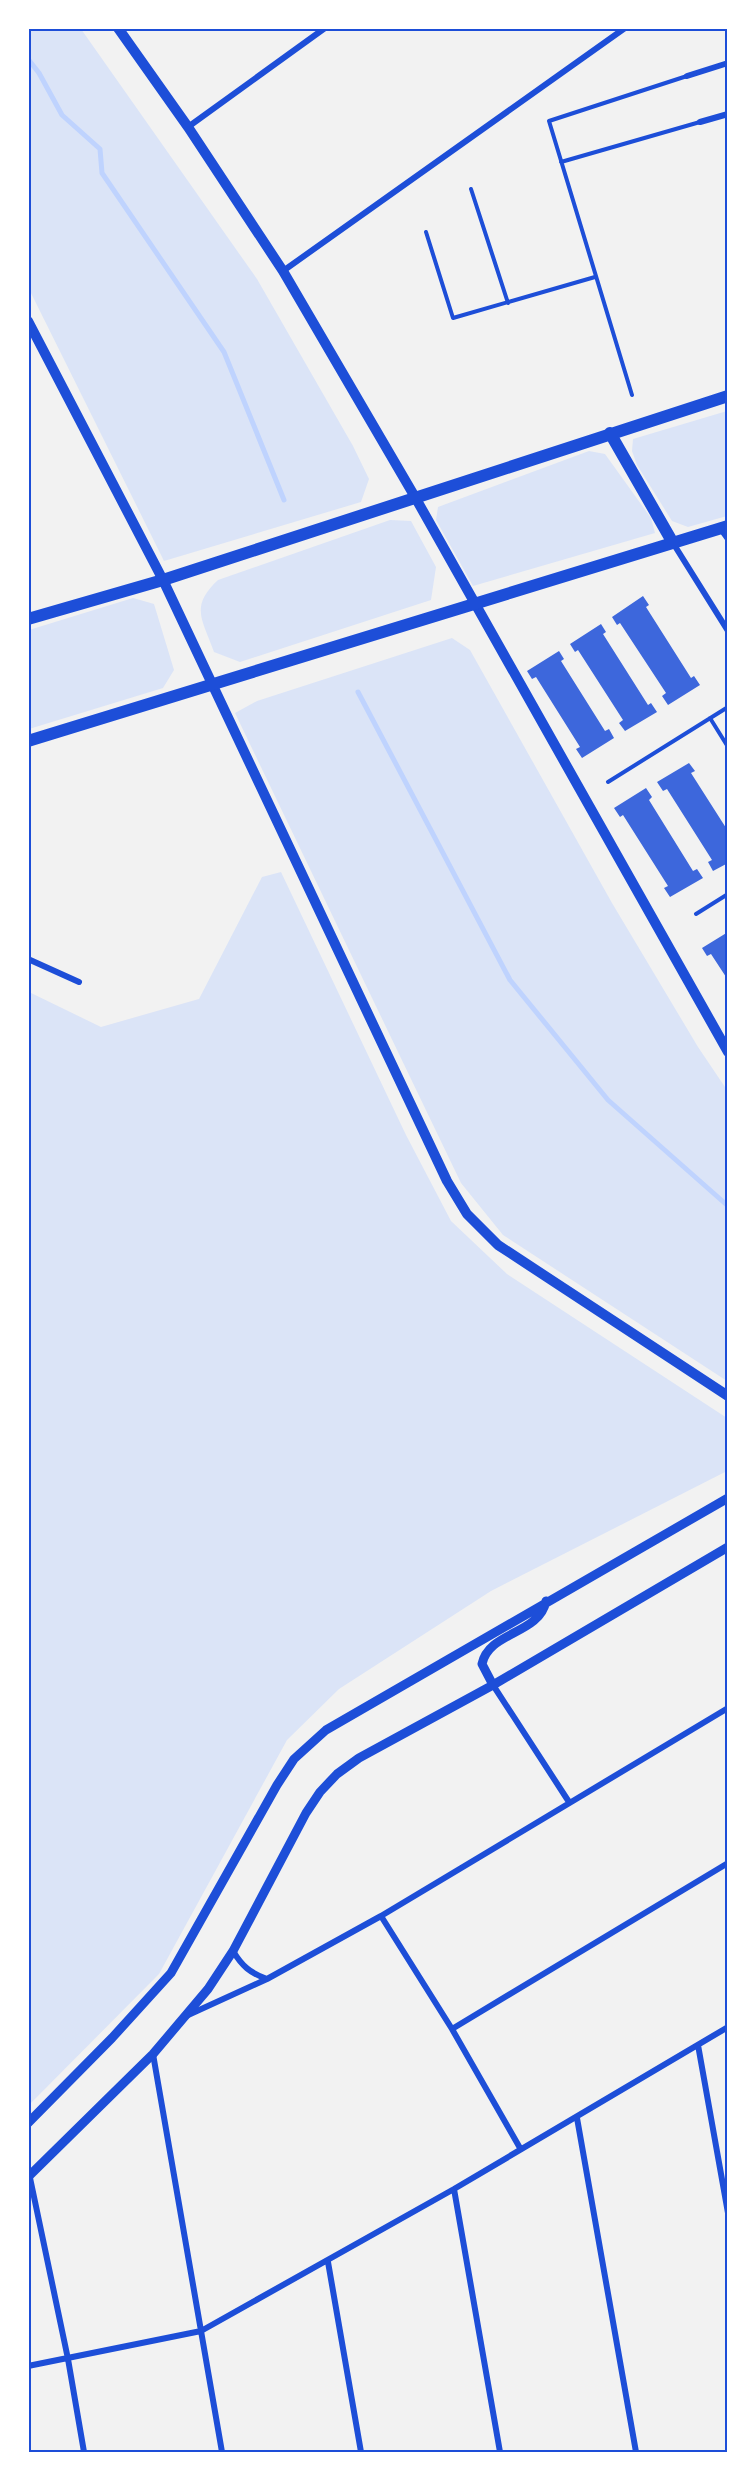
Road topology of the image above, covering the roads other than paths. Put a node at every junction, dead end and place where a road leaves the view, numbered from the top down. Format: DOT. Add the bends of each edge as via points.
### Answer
graph roads {
  1 [pos="118,28"];
  2 [pos="325,28"];
  3 [pos="625,28"];
  4 [pos="728,63"];
  5 [pos="687,76"];
  6 [pos="728,114"];
  7 [pos="700,122"];
  8 [pos="188,127"];
  9 [pos="561,162"];
  10 [pos="471,189"];
  11 [pos="426,232"];
  12 [pos="283,271"];
  13 [pos="595,277"];
  14 [pos="508,303"];
  15 [pos="28,321"];
  16 [pos="632,395"];
  17 [pos="728,396"];
  18 [pos="610,433"];
  19 [pos="415,497"];
  20 [pos="724,527"];
  21 [pos="728,539"];
  22 [pos="672,543"];
  23 [pos="162,580"];
  24 [pos="474,604"];
  25 [pos="28,619"];
  26 [pos="728,631"];
  27 [pos="212,684"];
  28 [pos="728,707"];
  29 [pos="710,718"];
  30 [pos="28,741"];
  31 [pos="728,747"];
  32 [pos="608,782"];
  33 [pos="728,894"];
  34 [pos="696,914"];
  35 [pos="28,959"];
  36 [pos="79,982"];
  37 [pos="728,1052"];
  38 [pos="728,1396"];
  39 [pos="728,1498"];
  40 [pos="728,1547"];
  41 [pos="546,1601"];
  42 [pos="493,1685"];
  43 [pos="728,1708"];
  44 [pos="569,1802"];
  45 [pos="728,1863"];
  46 [pos="381,1916"];
  47 [pos="233,1951"];
  48 [pos="267,1979"];
  49 [pos="186,2016"];
  50 [pos="728,2027"];
  51 [pos="452,2029"];
  52 [pos="698,2045"];
  53 [pos="153,2054"];
  54 [pos="577,2118"];
  55 [pos="28,2123"];
  56 [pos="520,2148"];
  57 [pos="29,2174"];
  58 [pos="454,2189"];
  59 [pos="728,2213"];
  60 [pos="328,2262"];
  61 [pos="201,2331"];
  62 [pos="68,2360"];
  63 [pos="28,2366"];
  64 [pos="84,2452"];
  65 [pos="222,2452"];
  66 [pos="361,2452"];
  67 [pos="500,2452"];
  68 [pos="636,2452"];
  1 -- 8 [label="main road"];
  2 -- 8 [label="street"];
  3 -- 12 [label="street"];
  4 -- 5 [label="street"];
  5 -- 9 [label="lane" via="549,121"];
  6 -- 7 [label="street"];
  7 -- 9 [label="lane"];
  8 -- 12 [label="main road"];
  9 -- 13 [label="lane"];
  10 -- 14 [label="lane"];
  11 -- 14 [label="lane" via="453,318"];
  12 -- 19 [label="main road"];
  13 -- 14 [label="lane"];
  13 -- 16 [label="lane"];
  15 -- 23 [label="main road"];
  17 -- 18 [label="main road"];
  18 -- 19 [label="main road"];
  18 -- 22 [label="main road"];
  19 -- 23 [label="main road"];
  19 -- 24 [label="main road"];
  20 -- 21 [label="street"];
  20 -- 22 [label="main road"];
  22 -- 24 [label="main road"];
  22 -- 26 [label="street"];
  23 -- 25 [label="main road"];
  23 -- 27 [label="main road"];
  24 -- 27 [label="main road"];
  24 -- 37 [label="main road"];
  27 -- 30 [label="main road"];
  27 -- 38 [label="main road" via="447,1181 467,1214 498,1245"];
  28 -- 29 [label="lane"];
  29 -- 31 [label="lane"];
  29 -- 32 [label="lane"];
  33 -- 34 [label="lane"];
  35 -- 36 [label="street"];
  39 -- 41 [label="street"];
  40 -- 42 [label="street"];
  41 -- 42 [label="street" via="535,1621 489,1648 482,1664"];
  41 -- 55 [label="street" via="326,1730 294,1759 171,1973"];
  42 -- 44 [label="street"];
  42 -- 47 [label="street" via="359,1758 320,1792"];
  43 -- 44 [label="street"];
  44 -- 46 [label="street"];
  45 -- 51 [label="street"];
  46 -- 48 [label="street"];
  46 -- 51 [label="street"];
  47 -- 48 [label="street" via="252,1974"];
  47 -- 49 [label="street"];
  48 -- 49 [label="street"];
  49 -- 53 [label="street"];
  50 -- 52 [label="street"];
  51 -- 56 [label="street"];
  52 -- 54 [label="street"];
  52 -- 59 [label="street"];
  53 -- 57 [label="street"];
  53 -- 61 [label="street"];
  54 -- 56 [label="street"];
  54 -- 68 [label="street"];
  56 -- 58 [label="street"];
  57 -- 62 [label="street"];
  58 -- 60 [label="street"];
  58 -- 67 [label="street"];
  60 -- 61 [label="street"];
  60 -- 66 [label="street"];
  61 -- 62 [label="street"];
  61 -- 65 [label="street"];
  62 -- 63 [label="street"];
  62 -- 64 [label="street"];
}
